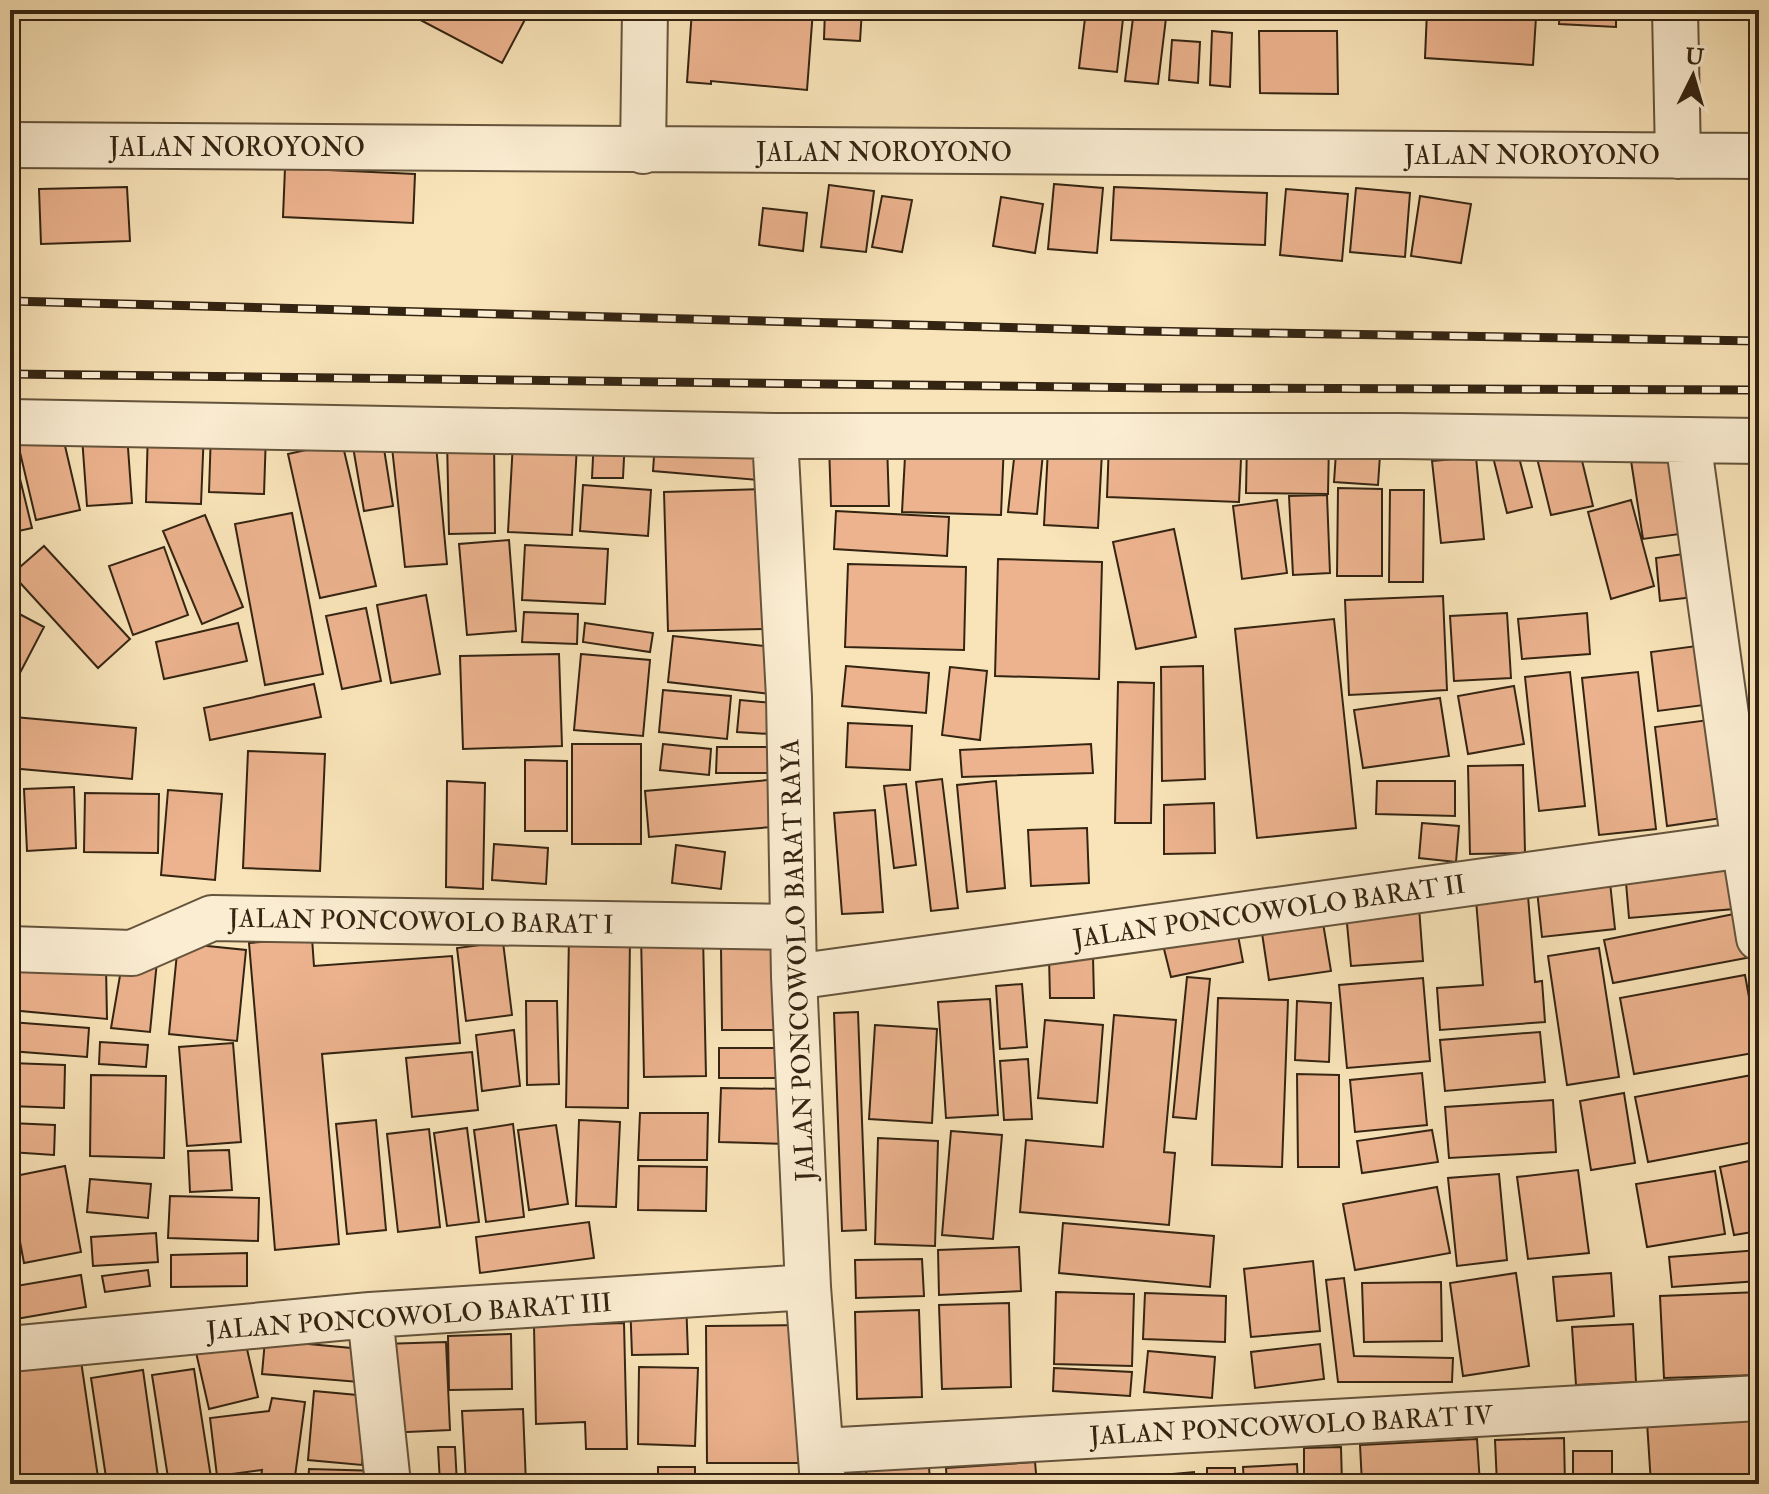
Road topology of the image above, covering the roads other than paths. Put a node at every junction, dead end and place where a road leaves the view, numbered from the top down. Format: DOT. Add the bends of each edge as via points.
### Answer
graph roads {
  1 [pos="645,10"];
  2 [pos="1675,10"];
  3 [pos="10,145"];
  4 [pos="643,151"];
  5 [pos="1678,156"];
  6 [pos="1759,156"];
  7 [pos="10,422"];
  8 [pos="775,436"];
  9 [pos="1688,440"];
  10 [pos="1759,441"];
  11 [pos="1744,845"];
  12 [pos="792,927"];
  13 [pos="1759,938"];
  14 [pos="10,949"];
  15 [pos="794,977"];
  16 [pos="808,1287"];
  17 [pos="370,1315"];
  18 [pos="10,1349"];
  19 [pos="1759,1398"];
  20 [pos="823,1467"];
  21 [pos="388,1484"];
  1 -- 4 [label="street"];
  2 -- 5 [label="street"];
  3 -- 4 [label="street, JALAN NOROYONO"];
  4 -- 5 [label="street, JALAN NOROYONO"];
  5 -- 6 [label="street, JALAN NOROYONO"];
  7 -- 8 [label="street"];
  8 -- 9 [label="street"];
  8 -- 12 [label="street, JALAN PONCOWOLO BARAT RAYA" via="789,697"];
  9 -- 10 [label="street"];
  9 -- 11 [label="street"];
  11 -- 13 [label="street"];
  11 -- 15 [label="street, JALAN PONCOWOLO BARAT II"];
  12 -- 14 [label="street, JALAN PONCOWOLO BARAT I" via="212,918 132,953"];
  12 -- 15 [label="street, JALAN PONCOWOLO BARAT RAYA"];
  15 -- 16 [label="street, JALAN PONCOWOLO BARAT RAYA"];
  16 -- 17 [label="street, JALAN PONCOWOLO BARAT III"];
  16 -- 20 [label="street, JALAN PONCOWOLO BARAT RAYA"];
  17 -- 18 [label="street, JALAN PONCOWOLO BARAT III"];
  17 -- 21 [label="street"];
  19 -- 20 [label="street, JALAN PONCOWOLO BARAT IV"];
}
